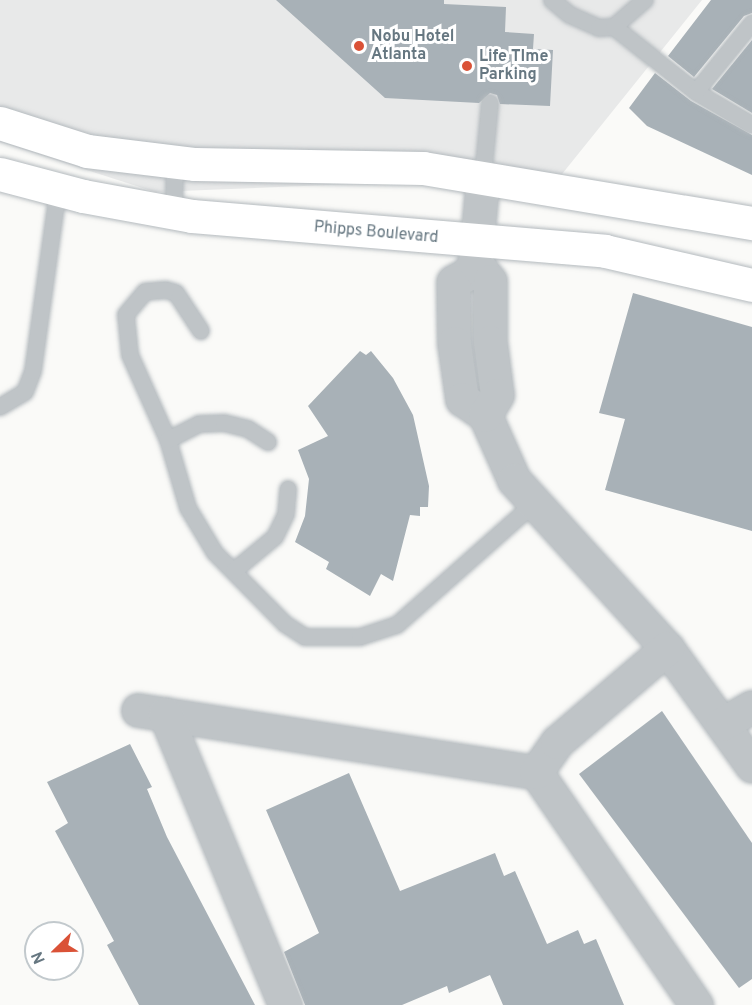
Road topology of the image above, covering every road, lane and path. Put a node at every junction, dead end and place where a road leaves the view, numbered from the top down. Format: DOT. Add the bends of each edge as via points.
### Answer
graph roads {
  1 [pos="552,0"];
  2 [pos="645,0"];
  3 [pos="752,23"];
  4 [pos="614,27"];
  5 [pos="696,92"];
  6 [pos="490,103"];
  7 [pos="0,123"];
  8 [pos="752,124"];
  9 [pos="175,162"];
  10 [pos="0,174"];
  11 [pos="483,176"];
  12 [pos="58,190"];
  13 [pos="174,213"];
  14 [pos="752,222"];
  15 [pos="475,252"];
  16 [pos="752,285"];
  17 [pos="201,331"];
  18 [pos="0,407"];
  19 [pos="168,440"];
  20 [pos="268,442"];
  21 [pos="288,489"];
  22 [pos="535,503"];
  23 [pos="234,571"];
  24 [pos="667,648"];
  25 [pos="752,707"];
  26 [pos="722,724"];
  27 [pos="752,766"];
  28 [pos="536,771"];
  29 [pos="285,1005"];
  30 [pos="696,1005"];
  1 -- 4 [label="lane" via="587,25"];
  2 -- 4 [label="lane"];
  3 -- 5 [label="lane"];
  4 -- 5 [label="lane"];
  5 -- 8 [label="lane"];
  6 -- 11 [label="lane"];
  7 -- 9 [label="main road" via="87,151"];
  9 -- 11 [label="main road" via="423,168"];
  9 -- 13 [label="lane"];
  10 -- 12 [label="main road, Phipps Boulevard"];
  11 -- 14 [label="main road"];
  11 -- 15 [label="street"];
  12 -- 13 [label="main road, Phipps Boulevard"];
  12 -- 18 [label="lane" via="33,371 25,392"];
  13 -- 15 [label="main road, Phipps Boulevard"];
  15 -- 16 [label="main road, Phipps Boulevard" via="605,251"];
  15 -- 22 [label="street" via="469,273 453,282 454,343 462,399 485,415 514,480"];
  17 -- 19 [label="lane" via="176,293 166,290 145,292 126,315 130,355"];
  19 -- 20 [label="lane" via="199,424 224,423 248,429"];
  19 -- 23 [label="lane" via="188,508 215,552"];
  21 -- 23 [label="lane" via="286,514 275,537"];
  22 -- 23 [label="lane" via="397,625 360,637 304,637 285,624"];
  22 -- 24 [label="street"];
  24 -- 26 [label="street"];
  24 -- 28 [label="street" via="557,742"];
  25 -- 26 [label="street"];
  26 -- 27 [label="street"];
  28 -- 29 [label="street" via="151,712"];
  28 -- 30 [label="street"];
}
